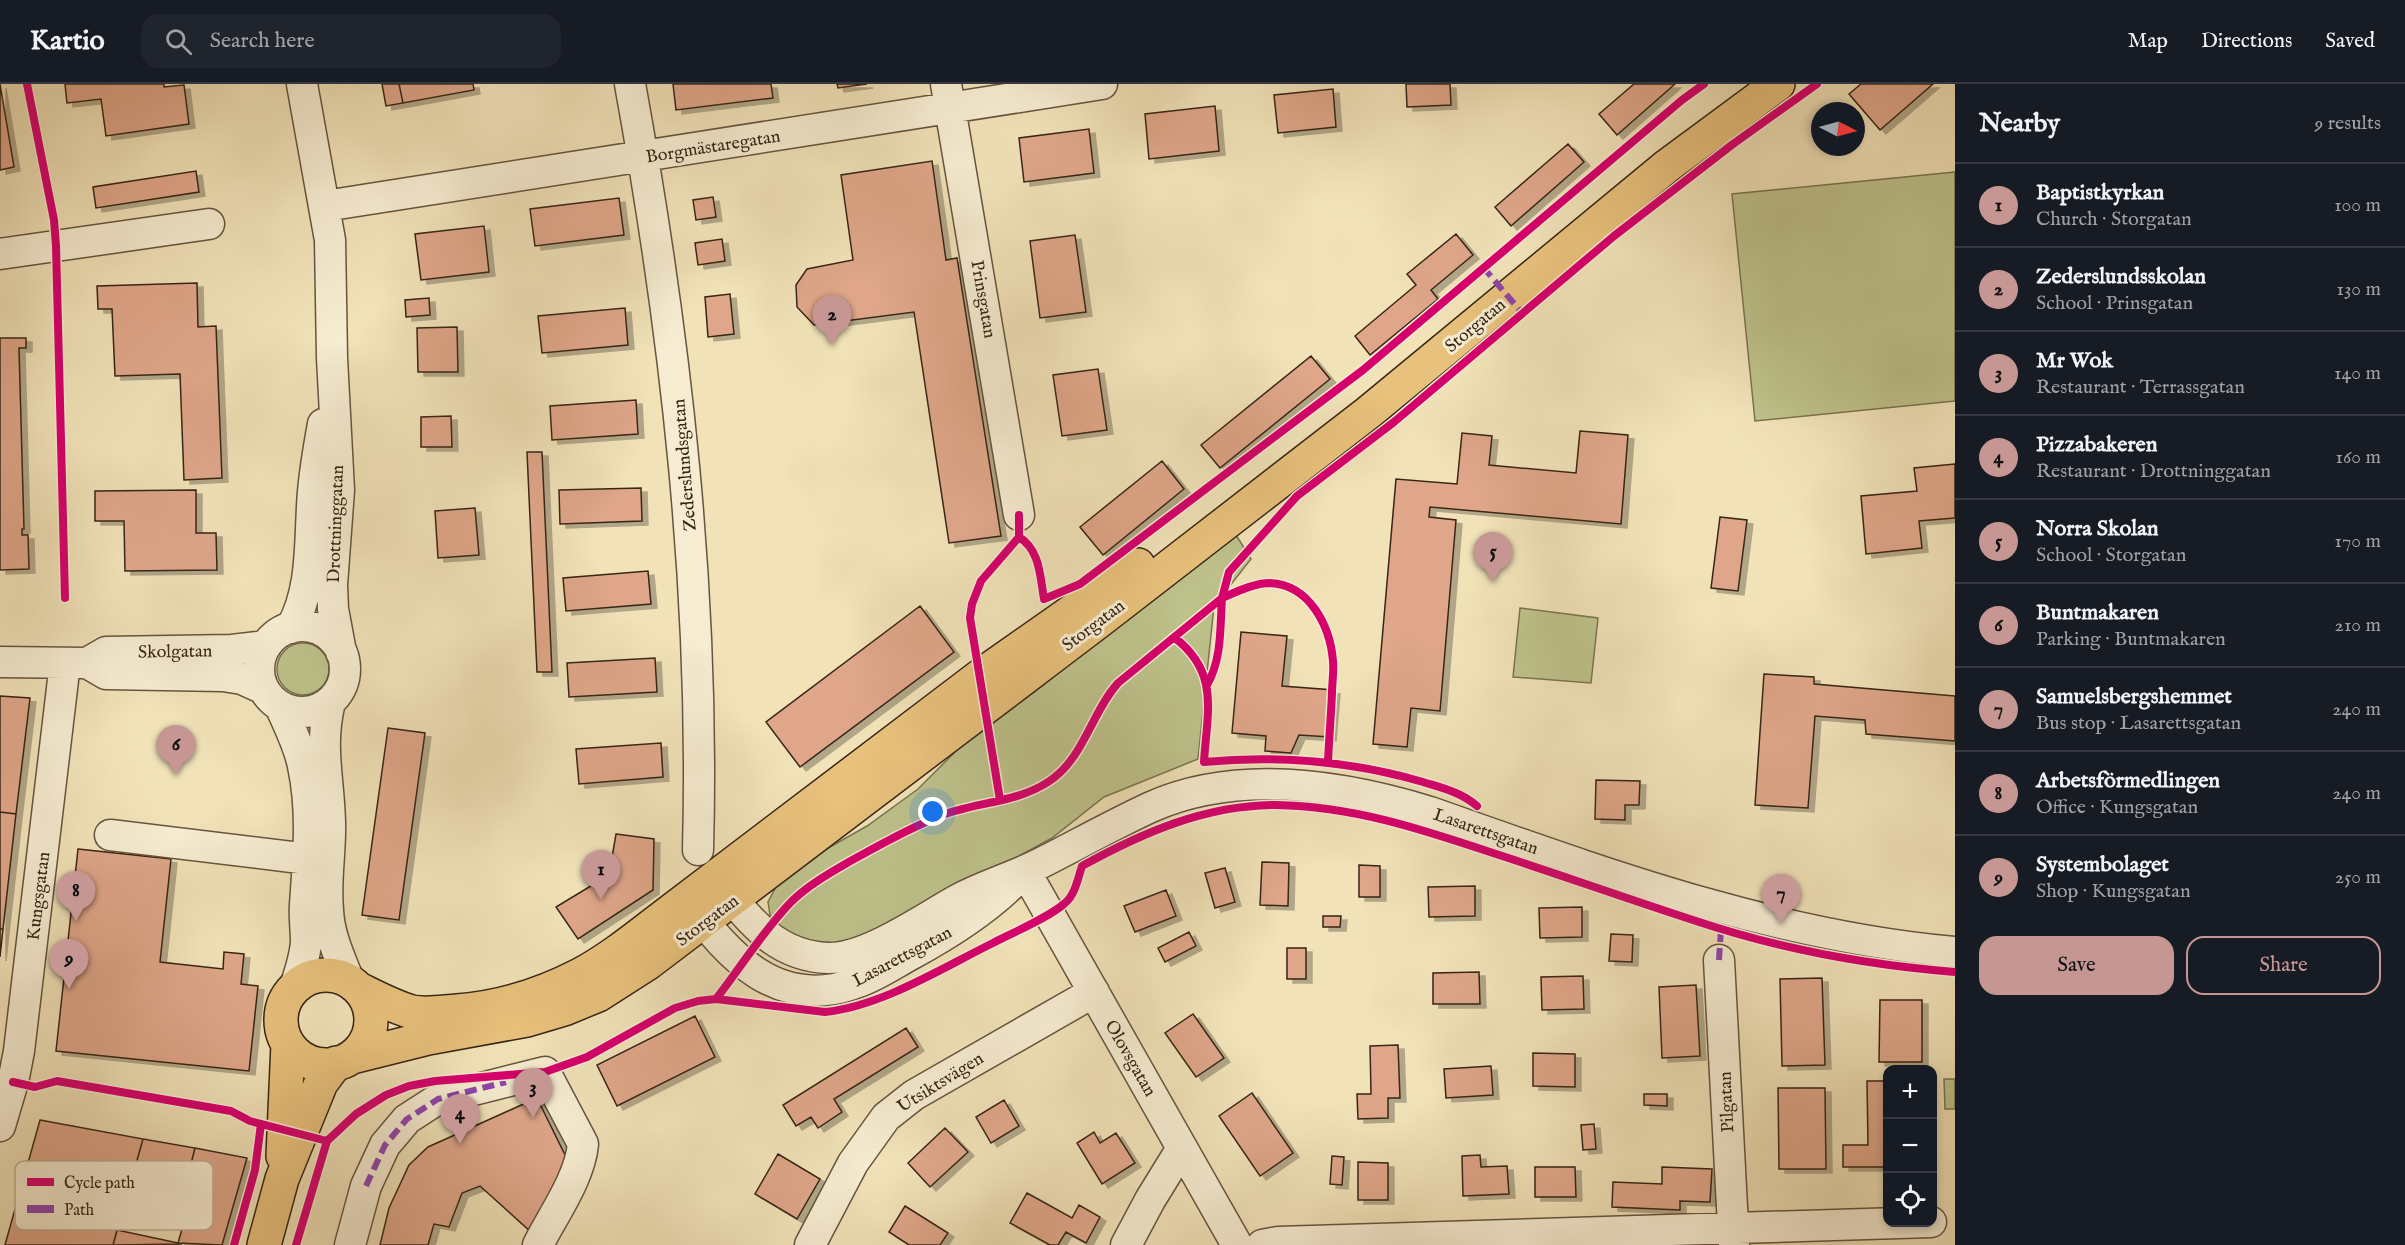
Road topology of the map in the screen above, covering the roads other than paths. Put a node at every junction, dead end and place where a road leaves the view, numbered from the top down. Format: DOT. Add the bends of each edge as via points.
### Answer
graph roads {
  1 [pos="302,84"];
  2 [pos="630,84"];
  3 [pos="1102,84"];
  4 [pos="1748,84"];
  5 [pos="1778,84"];
  6 [pos="949,96"];
  7 [pos="644,158"];
  8 [pos="325,206"];
  9 [pos="209,224"];
  10 [pos="0,254"];
  11 [pos="332,358"];
  12 [pos="1019,515"];
  13 [pos="291,628"];
  14 [pos="266,646"];
  15 [pos="341,652"];
  16 [pos="0,662"];
  17 [pos="76,663"];
  18 [pos="272,697"];
  19 [pos="330,702"];
  20 [pos="110,835"];
  21 [pos="698,850"];
  22 [pos="308,859"];
  23 [pos="1025,871"];
  24 [pos="724,889"];
  25 [pos="696,911"];
  26 [pos="1955,952"];
  27 [pos="1719,960"];
  28 [pos="355,986"];
  29 [pos="295,987"];
  30 [pos="1094,992"];
  31 [pos="288,1044"];
  32 [pos="344,1060"];
  33 [pos="6,1081"];
  34 [pos="0,1126"];
  35 [pos="1182,1148"];
  36 [pos="282,1179"];
  37 [pos="1937,1222"];
  38 [pos="1955,1222"];
  39 [pos="1883,1226"];
  40 [pos="1734,1237"];
  41 [pos="264,1245"];
  42 [pos="350,1245"];
  43 [pos="538,1245"];
  44 [pos="810,1245"];
  45 [pos="1126,1245"];
  46 [pos="1237,1245"];
  47 [pos="1262,1245"];
  1 -- 8 [label="street, Drottninggatan"];
  2 -- 7 [label="street, Zederslundsgatan"];
  3 -- 6 [label="street, Borgmästaregatan"];
  4 -- 24 [label="main road, Storgatan" via="1613,185 1358,398 1121,577 987,671"];
  5 -- 24 [label="main road, Storgatan" via="1667,166 1369,412"];
  6 -- 7 [label="street, Borgmästaregatan"];
  6 -- 12 [label="street, Prinsgatan"];
  7 -- 8 [label="street, Borgmästaregatan"];
  7 -- 21 [label="street, Zederslundsgatan" via="672,355 690,522 700,730"];
  8 -- 11 [label="street, Drottninggatan" via="332,270"];
  9 -- 10 [label="street"];
  11 -- 13 [label="street, Drottninggatan" via="313,489 307,583 301,610"];
  11 -- 15 [label="street, Drottninggatan" via="339,490 332,597"];
  13 -- 14 [label="street"];
  13 -- 15 [label="street" via="321,631"];
  14 -- 17 [label="street, Skolgatan" via="232,651 106,652"];
  14 -- 18 [label="street" via="259,667"];
  15 -- 19 [label="street" via="344,680"];
  16 -- 17 [label="street, Skolgatan"];
  17 -- 18 [label="street, Skolgatan" via="106,674 242,679"];
  17 -- 33 [label="street, Kungsgatan" via="23,1016"];
  18 -- 19 [label="street" via="292,711 319,709"];
  18 -- 22 [label="street" via="294,737 303,765"];
  19 -- 28 [label="street" via="323,744 330,822 327,910 333,942"];
  20 -- 22 [label="street"];
  22 -- 29 [label="street" via="306,942"];
  23 -- 24 [label="street, Lasarettsgatan" via="983,886 864,951 826,958 781,946"];
  23 -- 25 [label="street, Lasarettsgatan" via="991,905 919,950 855,984 833,990 792,988 771,981 737,959"];
  23 -- 26 [label="street, Lasarettsgatan" via="1152,807 1192,793 1272,785 1322,787 1409,806 1726,910 1848,938"];
  23 -- 30 [label="street, Olovsgatan"];
  24 -- 25 [label="main road, Storgatan"];
  25 -- 28 [label="main road, Storgatan" via="622,948 580,975 499,1005 412,1012"];
  25 -- 32 [label="main road, Storgatan" via="648,963 598,995 527,1020 406,1042"];
  27 -- 40 [label="street, Pilgatan"];
  28 -- 29 [label="main road" via="335,975 321,975 307,978"];
  28 -- 32 [label="main road" via="369,1007 371,1026 364,1043"];
  29 -- 31 [label="main road" via="282,1008"];
  30 -- 35 [label="street, Olovsgatan"];
  30 -- 44 [label="street, Utsiktsvägen" via="914,1095 886,1117 853,1162"];
  31 -- 32 [label="main road" via="314,1063"];
  31 -- 36 [label="main road"];
  32 -- 36 [label="main road" via="321,1083"];
  33 -- 34 [label="street, Kungsgatan"];
  35 -- 45 [label="street"];
  35 -- 46 [label="street, Olovsgatan"];
  36 -- 41 [label="main road"];
  37 -- 38 [label="street"];
  39 -- 40 [label="street"];
  40 -- 47 [label="street"];
  42 -- 43 [label="street" via="366,1186 385,1145 407,1119 438,1099 545,1072 583,1144 576,1171"];
}
